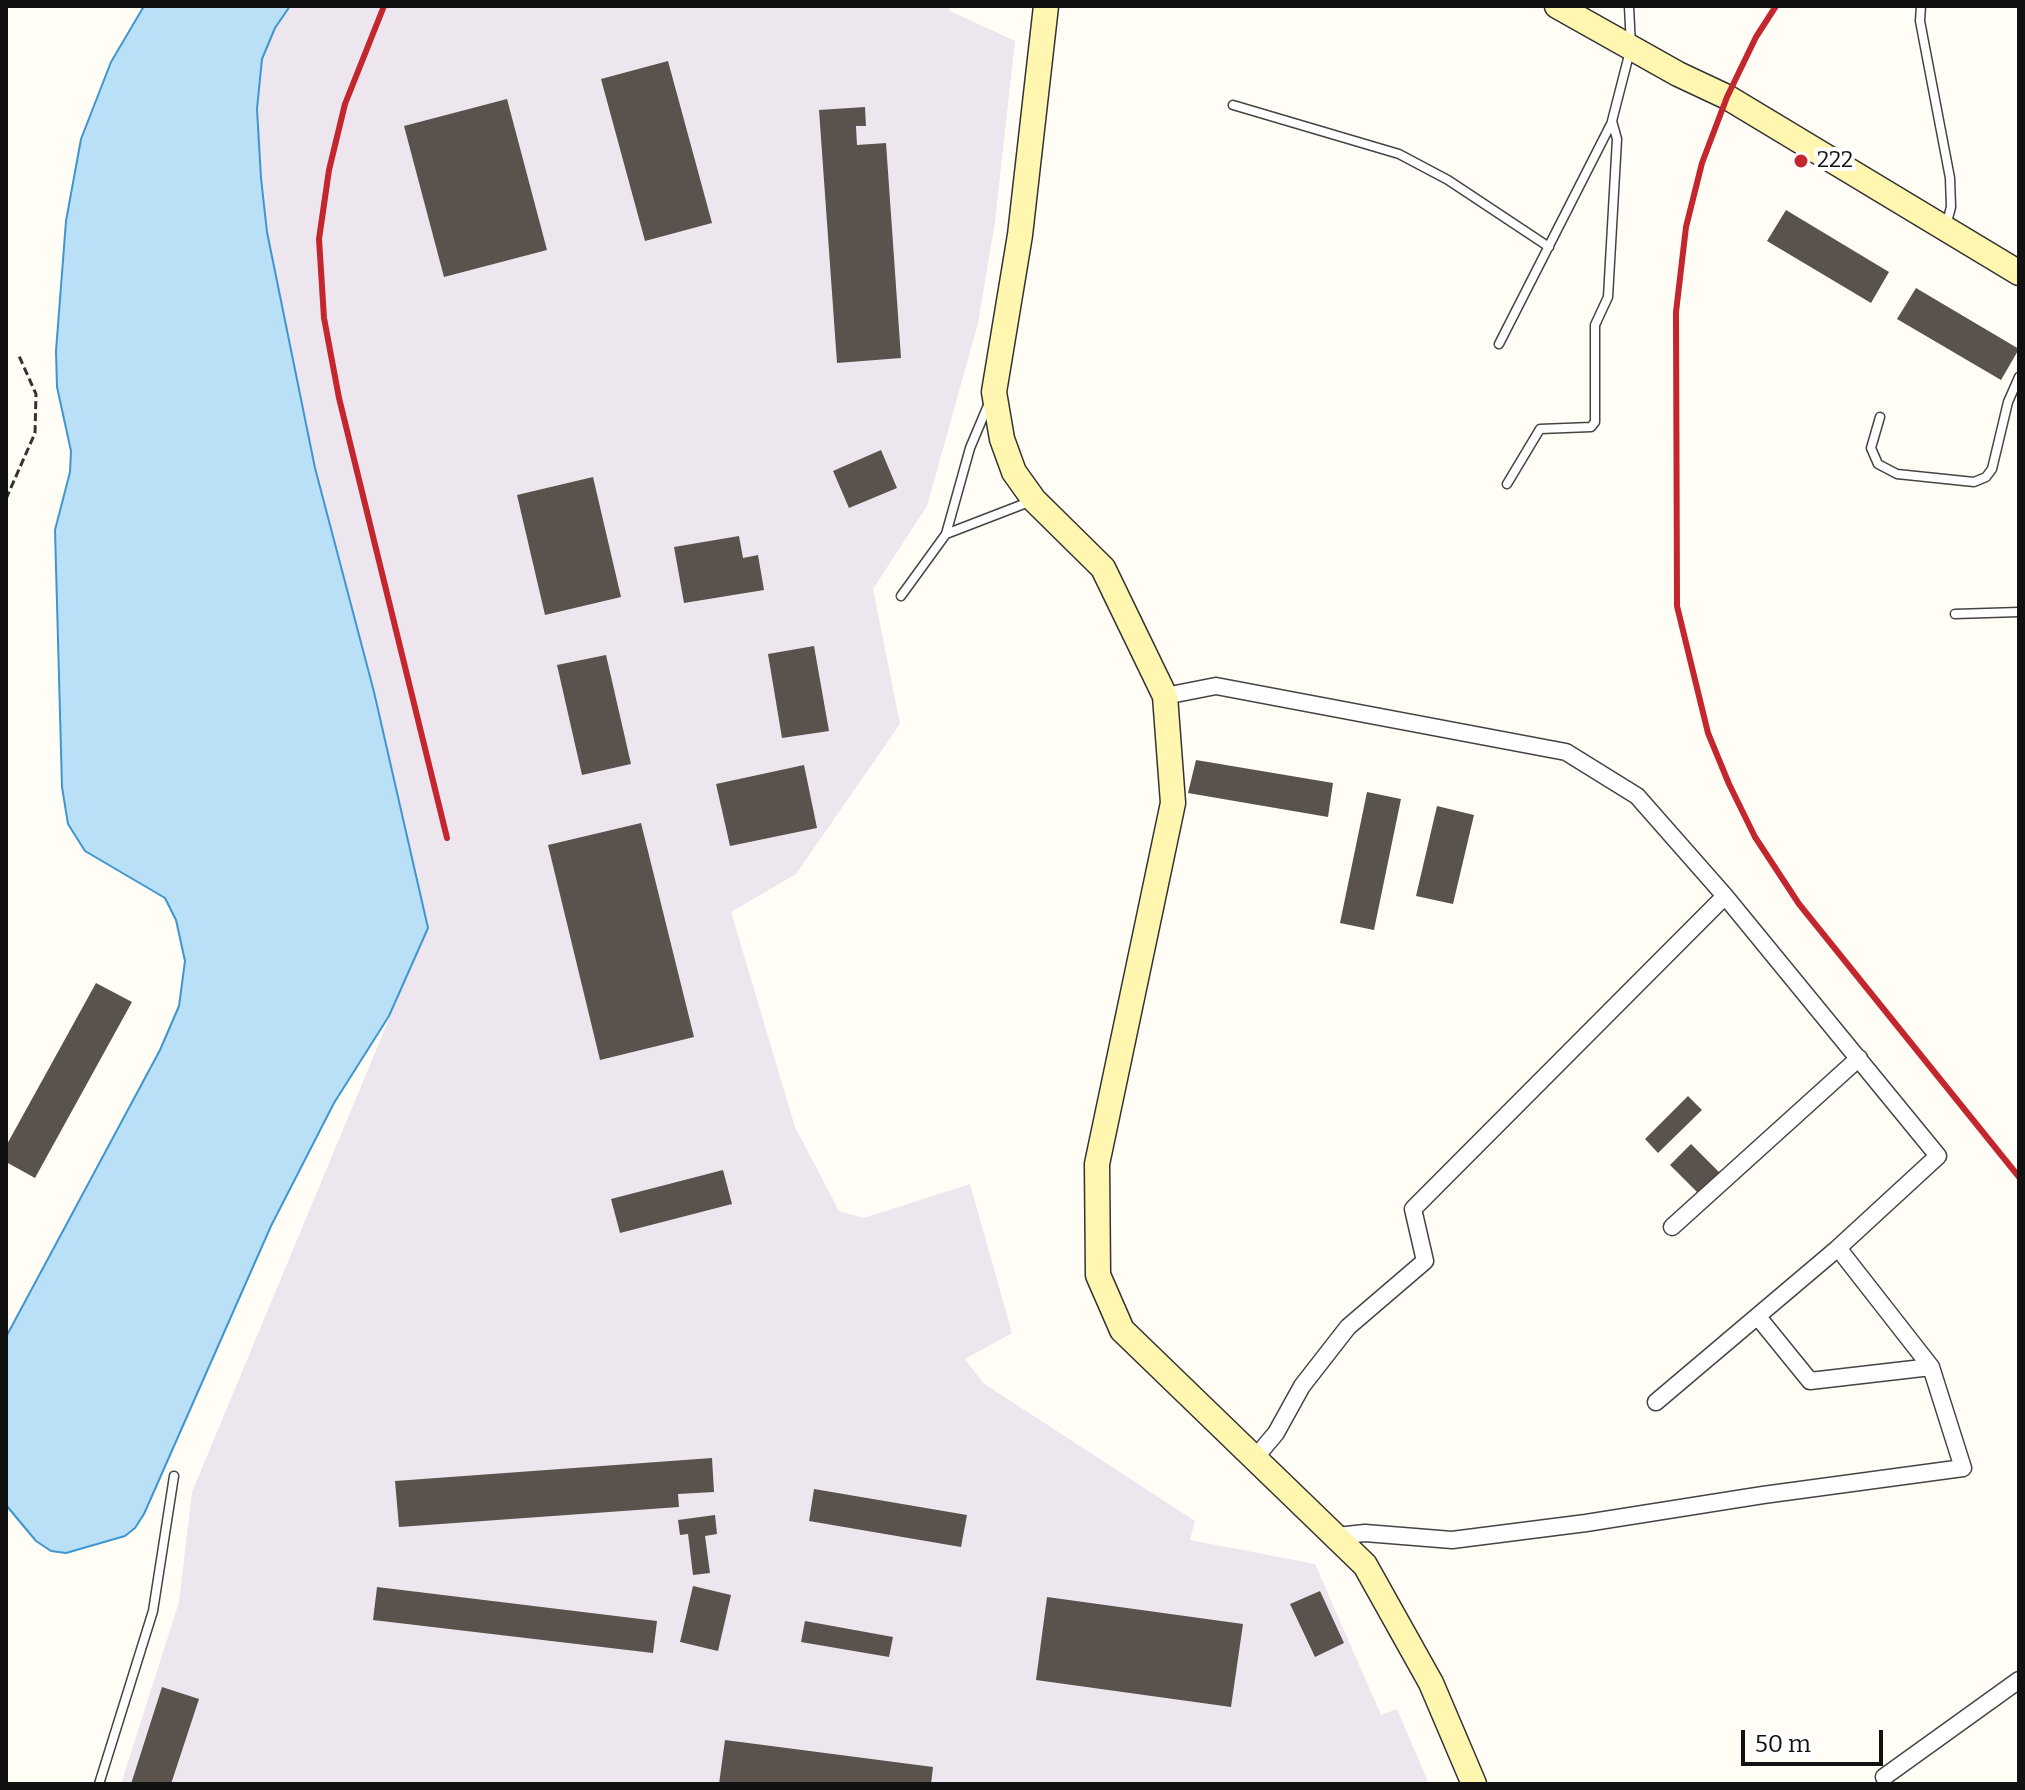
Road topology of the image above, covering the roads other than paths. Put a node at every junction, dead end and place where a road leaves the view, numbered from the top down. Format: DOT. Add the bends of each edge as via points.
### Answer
graph roads {
  1 [pos="1046,6"];
  2 [pos="1557,6"];
  3 [pos="1629,6"];
  4 [pos="1921,6"];
  5 [pos="1631,47"];
  6 [pos="1233,105"];
  7 [pos="1612,121"];
  8 [pos="1945,229"];
  9 [pos="1549,247"];
  10 [pos="2019,273"];
  11 [pos="1499,344"];
  12 [pos="2019,377"];
  13 [pos="994,392"];
  14 [pos="1880,417"];
  15 [pos="1507,484"];
  16 [pos="1034,500"];
  17 [pos="946,534"];
  18 [pos="901,596"];
  19 [pos="2019,612"];
  20 [pos="1955,614"];
  21 [pos="1165,696"];
  22 [pos="1725,896"];
  23 [pos="1859,1058"];
  24 [pos="1672,1227"];
  25 [pos="1838,1248"];
  26 [pos="1758,1317"];
  27 [pos="1931,1367"];
  28 [pos="1656,1402"];
  29 [pos="1255,1458"];
  30 [pos="174,1476"];
  31 [pos="1337,1536"];
  32 [pos="2019,1680"];
  33 [pos="1884,1777"];
  34 [pos="99,1784"];
  35 [pos="1474,1784"];
  1 -- 13 [label="street" via="1020,235"];
  2 -- 5 [label="street"];
  3 -- 5 [label="lane"];
  4 -- 8 [label="lane" via="1950,178"];
  5 -- 7 [label="lane"];
  5 -- 8 [label="street" via="1727,97"];
  6 -- 9 [label="lane" via="1399,154"];
  7 -- 9 [label="lane"];
  7 -- 15 [label="lane" via="1617,139 1608,297 1595,325 1595,422 1591,427 1540,429"];
  8 -- 10 [label="street"];
  9 -- 11 [label="lane"];
  12 -- 14 [label="lane" via="1992,469 1974,482 1897,474 1878,464 1871,448"];
  13 -- 16 [label="street" via="1014,472"];
  13 -- 17 [label="lane" via="970,448"];
  16 -- 17 [label="lane"];
  16 -- 21 [label="street" via="1103,568"];
  17 -- 18 [label="lane"];
  19 -- 20 [label="lane"];
  21 -- 22 [label="street" via="1216,686 1566,752 1637,796"];
  21 -- 29 [label="street" via="1173,803 1097,1164 1098,1275 1122,1330"];
  22 -- 23 [label="street"];
  22 -- 29 [label="street" via="1413,1209 1425,1261 1348,1327"];
  23 -- 24 [label="street"];
  23 -- 25 [label="street" via="1938,1156"];
  25 -- 26 [label="street"];
  25 -- 27 [label="street"];
  26 -- 27 [label="street" via="1810,1381"];
  26 -- 28 [label="street"];
  27 -- 31 [label="street" via="1963,1468 1452,1540"];
  29 -- 31 [label="street"];
  30 -- 34 [label="lane" via="153,1611"];
  31 -- 35 [label="street" via="1365,1565 1431,1683"];
  32 -- 33 [label="street"];
}
